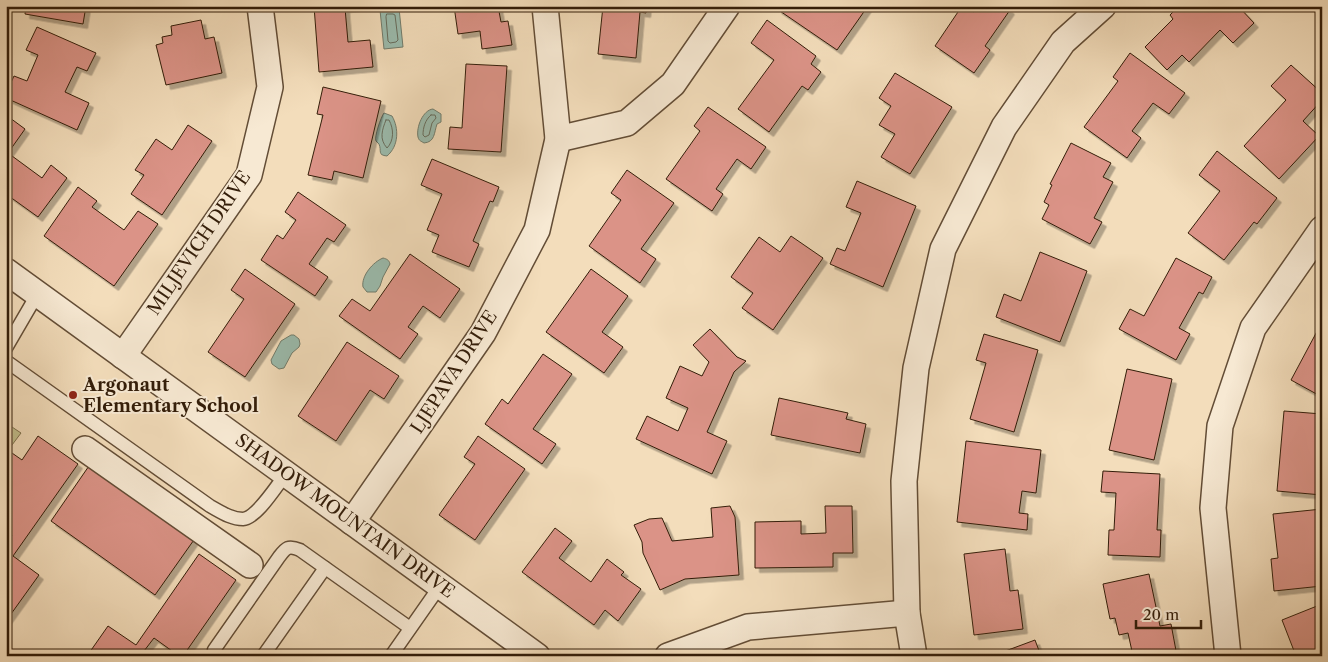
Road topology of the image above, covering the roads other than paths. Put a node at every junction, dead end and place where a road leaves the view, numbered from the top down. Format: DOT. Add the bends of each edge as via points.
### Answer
graph roads {
  1 [pos="260,6"];
  2 [pos="545,6"];
  3 [pos="727,6"];
  4 [pos="1103,6"];
  5 [pos="558,139"];
  6 [pos="1322,229"];
  7 [pos="6,270"];
  8 [pos="38,293"];
  9 [pos="6,348"];
  10 [pos="123,356"];
  11 [pos="6,361"];
  12 [pos="85,449"];
  13 [pos="286,474"];
  14 [pos="352,522"];
  15 [pos="250,565"];
  16 [pos="325,568"];
  17 [pos="440,586"];
  18 [pos="907,613"];
  19 [pos="410,628"];
  20 [pos="215,656"];
  21 [pos="263,656"];
  22 [pos="391,656"];
  23 [pos="538,656"];
  24 [pos="668,656"];
  25 [pos="914,656"];
  26 [pos="1228,656"];
  1 -- 10 [label="street, MILJEVICH DRIVE" via="270,87 249,175"];
  2 -- 5 [label="street, LJEPAVA DRIVE"];
  3 -- 5 [label="street" via="673,84 627,123"];
  4 -- 18 [label="street" via="1063,42 1004,127 943,249 916,368 904,481"];
  5 -- 14 [label="street, LJEPAVA DRIVE" via="537,230 484,332"];
  6 -- 26 [label="street" via="1253,328 1220,426 1213,508"];
  7 -- 8 [label="street, SHADOW MOUNTAIN DRIVE"];
  8 -- 9 [label="lane"];
  8 -- 10 [label="street, SHADOW MOUNTAIN DRIVE"];
  10 -- 13 [label="street, SHADOW MOUNTAIN DRIVE"];
  11 -- 13 [label="lane" via="230,517 245,519 258,511"];
  12 -- 15 [label="street"];
  13 -- 14 [label="street, SHADOW MOUNTAIN DRIVE"];
  14 -- 17 [label="street, SHADOW MOUNTAIN DRIVE"];
  16 -- 19 [label="lane"];
  16 -- 20 [label="lane" via="300,550 293,547 285,549 214,650"];
  16 -- 21 [label="lane"];
  17 -- 19 [label="lane"];
  17 -- 23 [label="street, SHADOW MOUNTAIN DRIVE"];
  18 -- 24 [label="street" via="748,627"];
  18 -- 25 [label="street"];
  19 -- 22 [label="lane"];
}
